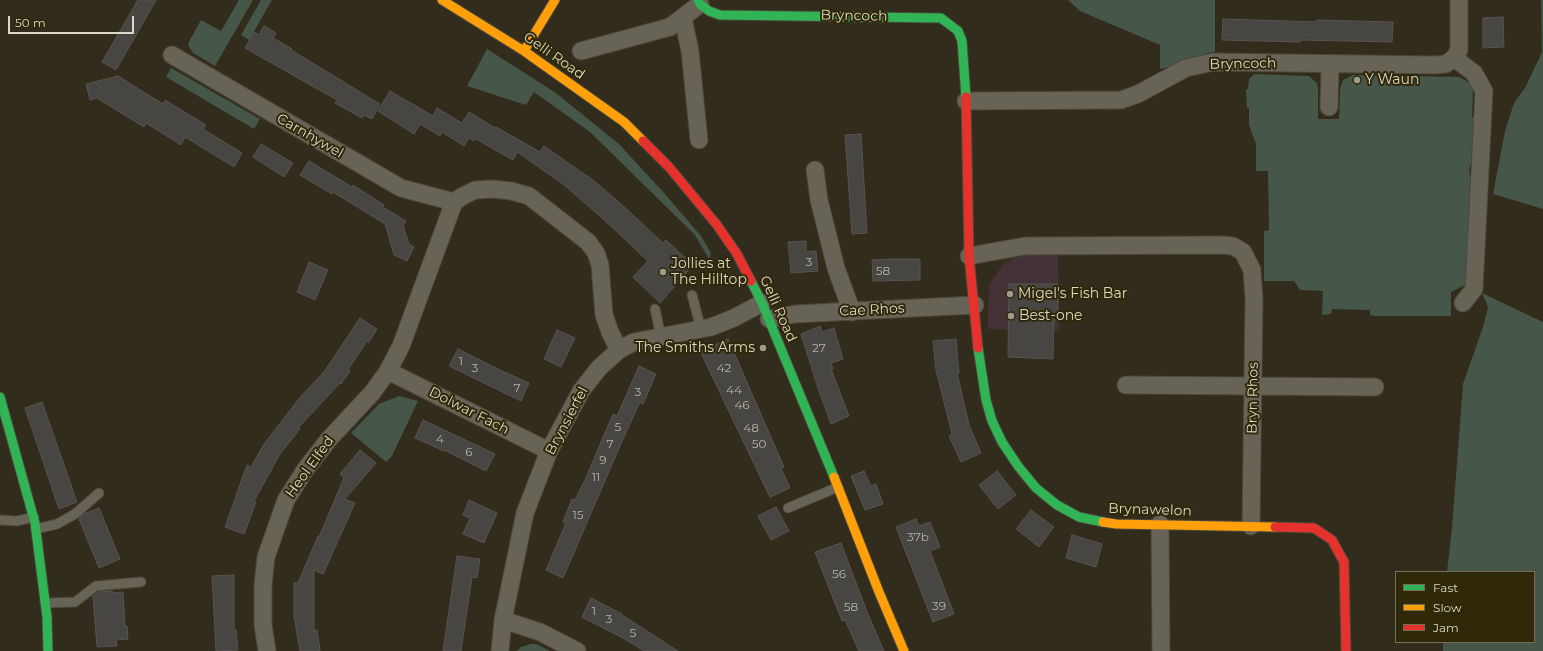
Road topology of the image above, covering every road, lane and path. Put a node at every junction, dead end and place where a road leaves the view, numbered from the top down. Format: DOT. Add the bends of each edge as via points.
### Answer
graph roads {
  1 [pos="442,0"];
  2 [pos="555,0"];
  3 [pos="1458,0"];
  4 [pos="699,2"];
  5 [pos="683,18"];
  6 [pos="524,51"];
  7 [pos="581,51"];
  8 [pos="172,55"];
  9 [pos="1454,58"];
  10 [pos="1330,64"];
  11 [pos="966,101"];
  12 [pos="1329,107"];
  13 [pos="698,140"];
  14 [pos="815,170"];
  15 [pos="454,202"];
  16 [pos="969,256"];
  17 [pos="692,296"];
  18 [pos="762,303"];
  19 [pos="1463,303"];
  20 [pos="975,305"];
  21 [pos="655,309"];
  22 [pos="852,312"];
  23 [pos="769,319"];
  24 [pos="701,329"];
  25 [pos="661,337"];
  26 [pos="618,350"];
  27 [pos="388,371"];
  28 [pos="1126,385"];
  29 [pos="1253,386"];
  30 [pos="1375,387"];
  31 [pos="1,402"];
  32 [pos="549,451"];
  33 [pos="838,487"];
  34 [pos="98,493"];
  35 [pos="788,508"];
  36 [pos="0,520"];
  37 [pos="35,523"];
  38 [pos="1160,524"];
  39 [pos="1251,526"];
  40 [pos="141,582"];
  41 [pos="45,603"];
  42 [pos="503,620"];
  43 [pos="48,651"];
  44 [pos="267,651"];
  45 [pos="500,651"];
  46 [pos="577,651"];
  47 [pos="904,651"];
  48 [pos="1161,651"];
  49 [pos="1346,651"];
  1 -- 6 [label="street, Gelli Road"];
  2 -- 6 [label="street"];
  3 -- 9 [label="street" via="1459,50"];
  4 -- 5 [label="street, Bryncoch"];
  4 -- 11 [label="street, Bryncoch" via="709,11 720,15 941,18 958,31 962,41"];
  5 -- 7 [label="street, Bryncoch" via="670,27"];
  5 -- 13 [label="street" via="690,51"];
  6 -- 18 [label="street, Gelli Road" via="624,122 669,167 717,225 737,254"];
  8 -- 15 [label="street, Carnhywel" via="401,188"];
  9 -- 10 [label="street, Bryncoch" via="1446,64 1435,65"];
  9 -- 19 [label="street" via="1474,73 1484,91 1474,289"];
  10 -- 11 [label="street, Bryncoch" via="1213,62 1186,68 1138,94 1121,100"];
  10 -- 12 [label="street"];
  11 -- 16 [label="street, Bryncoch"];
  14 -- 22 [label="street" via="819,200 836,268"];
  15 -- 26 [label="street" via="475,190 493,189 530,196 588,242 596,253 600,265 604,315"];
  15 -- 27 [label="street" via="401,346"];
  16 -- 20 [label="street, Brynawelon"];
  16 -- 29 [label="street, Bryn Rhos" via="1025,246 1233,246 1244,252 1252,270"];
  17 -- 24 [label="lane"];
  18 -- 23 [label="street, Gelli Road"];
  18 -- 24 [label="street, Brynsierfel" via="734,318"];
  20 -- 22 [label="street, Cae Rhos"];
  20 -- 38 [label="street, Brynawelon" via="978,351 986,400 1002,442 1036,488 1056,505 1079,517 1116,524"];
  21 -- 25 [label="lane"];
  22 -- 23 [label="street, Cae Rhos" via="795,314"];
  23 -- 33 [label="street, Gelli Road"];
  24 -- 25 [label="street, Brynsierfel"];
  25 -- 26 [label="street, Brynsierfel" via="634,342"];
  26 -- 32 [label="street, Brynsierfel" via="598,368 581,391"];
  27 -- 32 [label="street, Dolwar Fach"];
  27 -- 44 [label="street, Heol Elfed" via="372,393 319,451 286,500 266,557 263,624"];
  28 -- 29 [label="street"];
  29 -- 30 [label="street"];
  29 -- 39 [label="street, Bryn Rhos"];
  31 -- 37 [label="street"];
  32 -- 42 [label="street, Brynsierfel" via="525,513"];
  33 -- 35 [label="lane"];
  33 -- 47 [label="street, Gelli Road"];
  34 -- 37 [label="lane" via="75,514 57,524"];
  36 -- 37 [label="lane"];
  37 -- 41 [label="street"];
  38 -- 39 [label="street, Brynawelon"];
  38 -- 48 [label="street"];
  39 -- 49 [label="street, Brynawelon" via="1314,528 1332,540 1344,562"];
  40 -- 41 [label="lane" via="96,586 75,602"];
  41 -- 43 [label="street"];
  42 -- 45 [label="street, Brynsierfel"];
  42 -- 46 [label="street" via="540,632"];
}
